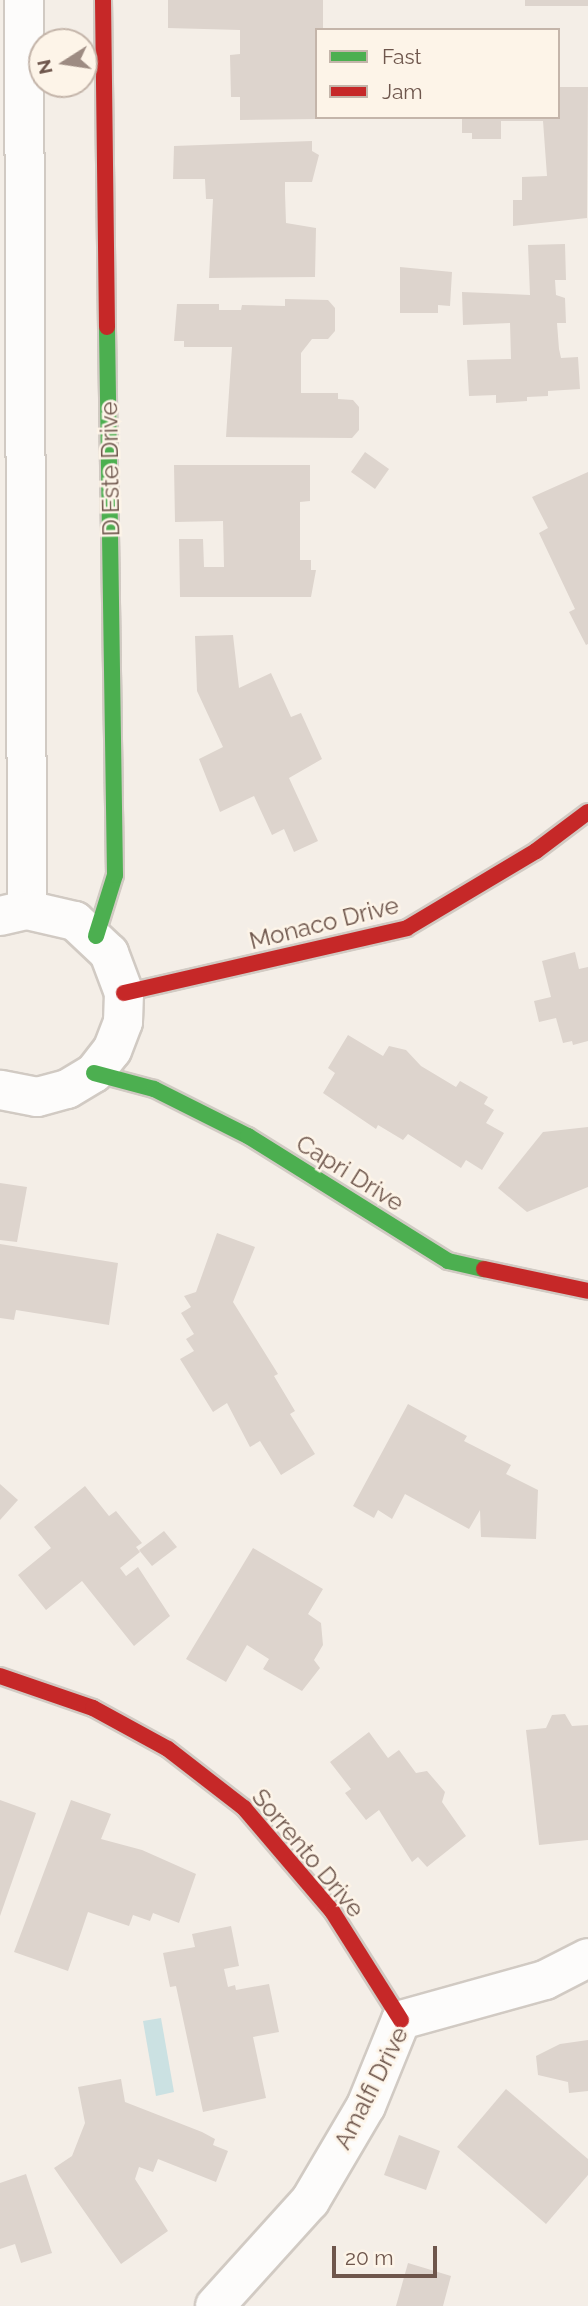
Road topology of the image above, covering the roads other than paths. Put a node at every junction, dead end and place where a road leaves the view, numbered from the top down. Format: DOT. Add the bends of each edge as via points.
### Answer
graph roads {
  1 [pos="24,0"];
  2 [pos="103,0"];
  3 [pos="588,811"];
  4 [pos="13,913"];
  5 [pos="96,936"];
  6 [pos="124,993"];
  7 [pos="94,1073"];
  8 [pos="0,1090"];
  9 [pos="588,1291"];
  10 [pos="0,1676"];
  11 [pos="588,1958"];
  12 [pos="401,2020"];
  13 [pos="215,2306"];
  1 -- 4 [label="street"];
  2 -- 5 [label="street, D Este Drive" via="115,875"];
  3 -- 6 [label="street, Monaco Drive" via="536,851 407,928"];
  4 -- 5 [label="street" via="64,916"];
  5 -- 6 [label="street" via="110,953"];
  6 -- 7 [label="street" via="122,1022 112,1050"];
  7 -- 8 [label="street" via="67,1089 37,1097"];
  7 -- 9 [label="street, Capri Drive" via="154,1089 248,1136 448,1261"];
  10 -- 12 [label="street, Sorrento Drive" via="93,1708 168,1749 244,1808 332,1911"];
  11 -- 12 [label="street, Amalfi Drive" via="545,1980"];
  12 -- 13 [label="street, Amalfi Drive" via="366,2106 310,2201"];
}
